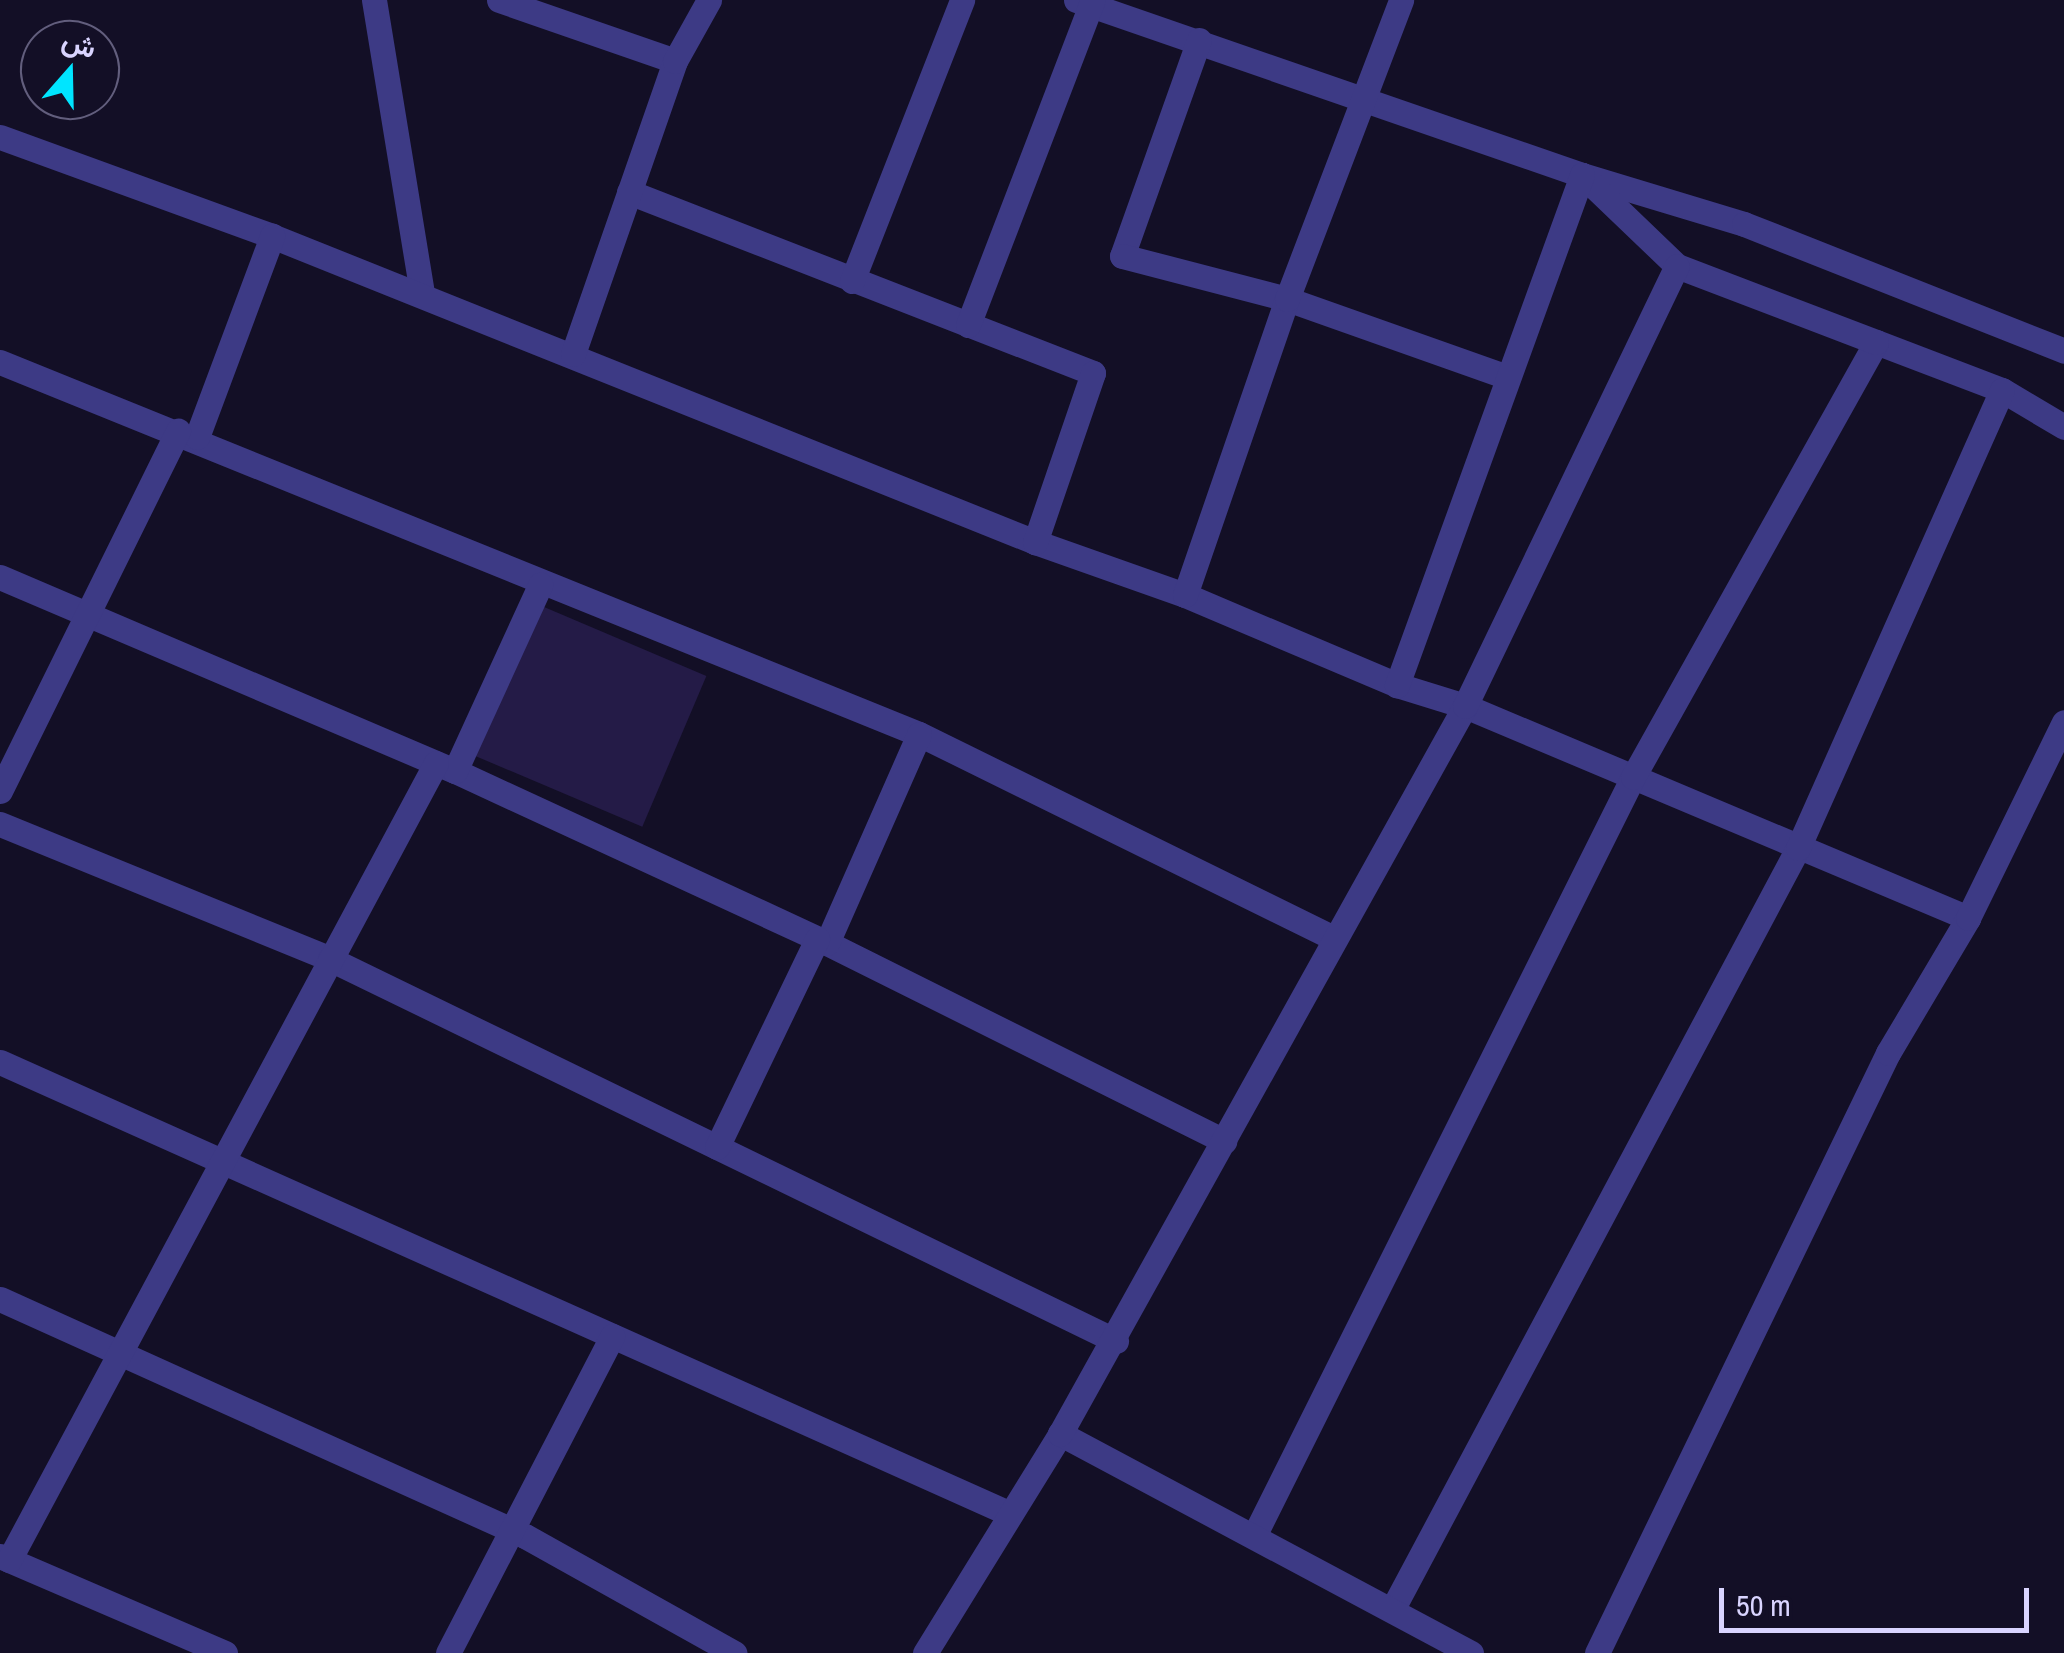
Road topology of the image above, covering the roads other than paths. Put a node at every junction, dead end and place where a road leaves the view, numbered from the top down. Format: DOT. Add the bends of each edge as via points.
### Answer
graph roads {
  1 [pos="374,0"];
  2 [pos="499,0"];
  3 [pos="708,0"];
  4 [pos="962,0"];
  5 [pos="1401,0"];
  6 [pos="1087,2"];
  7 [pos="1200,40"];
  8 [pos="675,61"];
  9 [pos="1361,94"];
  10 [pos="0,137"];
  11 [pos="1582,175"];
  12 [pos="629,192"];
  13 [pos="272,236"];
  14 [pos="1677,266"];
  15 [pos="852,281"];
  16 [pos="422,294"];
  17 [pos="1287,299"];
  18 [pos="968,325"];
  19 [pos="1876,342"];
  20 [pos="2064,351"];
  21 [pos="573,354"];
  22 [pos="0,362"];
  23 [pos="1504,376"];
  24 [pos="2002,390"];
  25 [pos="2064,427"];
  26 [pos="188,434"];
  27 [pos="1036,542"];
  28 [pos="0,576"];
  29 [pos="540,585"];
  30 [pos="1186,595"];
  31 [pos="87,612"];
  32 [pos="1397,686"];
  33 [pos="1465,706"];
  34 [pos="2064,722"];
  35 [pos="918,734"];
  36 [pos="446,767"];
  37 [pos="1633,777"];
  38 [pos="0,791"];
  39 [pos="0,824"];
  40 [pos="1798,848"];
  41 [pos="1968,918"];
  42 [pos="1334,938"];
  43 [pos="822,941"];
  44 [pos="330,959"];
  45 [pos="0,1062"];
  46 [pos="1224,1141"];
  47 [pos="717,1147"];
  48 [pos="221,1161"];
  49 [pos="0,1300"];
  50 [pos="612,1336"];
  51 [pos="1116,1341"];
  52 [pos="119,1353"];
  53 [pos="1060,1434"];
  54 [pos="1006,1512"];
  55 [pos="512,1530"];
  56 [pos="1254,1536"];
  57 [pos="4,1558"];
  58 [pos="1392,1610"];
  59 [pos="225,1653"];
  60 [pos="448,1653"];
  61 [pos="734,1653"];
  62 [pos="925,1653"];
  63 [pos="1472,1653"];
  64 [pos="1597,1653"];
  1 -- 16 [label="street"];
  2 -- 8 [label="street"];
  3 -- 8 [label="street"];
  4 -- 15 [label="street"];
  5 -- 9 [label="street"];
  6 -- 7 [label="street"];
  6 -- 18 [label="street"];
  7 -- 9 [label="street"];
  7 -- 17 [label="street" via="1122,256"];
  8 -- 12 [label="street"];
  9 -- 11 [label="street"];
  9 -- 17 [label="street"];
  10 -- 13 [label="street"];
  11 -- 14 [label="street"];
  11 -- 20 [label="street" via="1744,224"];
  11 -- 23 [label="street"];
  12 -- 15 [label="street"];
  12 -- 21 [label="street"];
  13 -- 16 [label="street"];
  13 -- 26 [label="street"];
  14 -- 19 [label="street"];
  14 -- 33 [label="street"];
  15 -- 18 [label="street"];
  16 -- 21 [label="street"];
  17 -- 23 [label="street"];
  17 -- 30 [label="street"];
  18 -- 27 [label="street" via="1093,373"];
  19 -- 24 [label="street"];
  19 -- 37 [label="street"];
  21 -- 27 [label="street"];
  22 -- 26 [label="street"];
  23 -- 32 [label="street"];
  24 -- 25 [label="street"];
  24 -- 40 [label="street"];
  26 -- 29 [label="street"];
  26 -- 31 [label="street"];
  27 -- 30 [label="street"];
  28 -- 31 [label="street"];
  29 -- 35 [label="street"];
  29 -- 36 [label="street"];
  30 -- 32 [label="street"];
  31 -- 36 [label="street"];
  31 -- 38 [label="street"];
  32 -- 33 [label="street"];
  33 -- 37 [label="street"];
  33 -- 42 [label="street"];
  34 -- 41 [label="street"];
  35 -- 42 [label="street"];
  35 -- 43 [label="street"];
  36 -- 43 [label="street"];
  36 -- 44 [label="street"];
  37 -- 40 [label="street"];
  37 -- 56 [label="street"];
  39 -- 44 [label="street"];
  40 -- 41 [label="street"];
  40 -- 58 [label="street"];
  41 -- 64 [label="street" via="1888,1053"];
  42 -- 46 [label="street"];
  43 -- 46 [label="street"];
  43 -- 47 [label="street"];
  44 -- 47 [label="street"];
  44 -- 48 [label="street"];
  45 -- 48 [label="street"];
  46 -- 51 [label="street"];
  47 -- 51 [label="street"];
  48 -- 50 [label="street"];
  48 -- 52 [label="street"];
  49 -- 52 [label="street"];
  50 -- 54 [label="street"];
  50 -- 55 [label="street"];
  51 -- 53 [label="street"];
  52 -- 55 [label="street"];
  52 -- 57 [label="street"];
  53 -- 54 [label="street"];
  53 -- 56 [label="street"];
  54 -- 62 [label="street"];
  55 -- 60 [label="street"];
  55 -- 61 [label="street"];
  56 -- 58 [label="street"];
  57 -- 59 [label="street"];
  58 -- 63 [label="street"];
}
